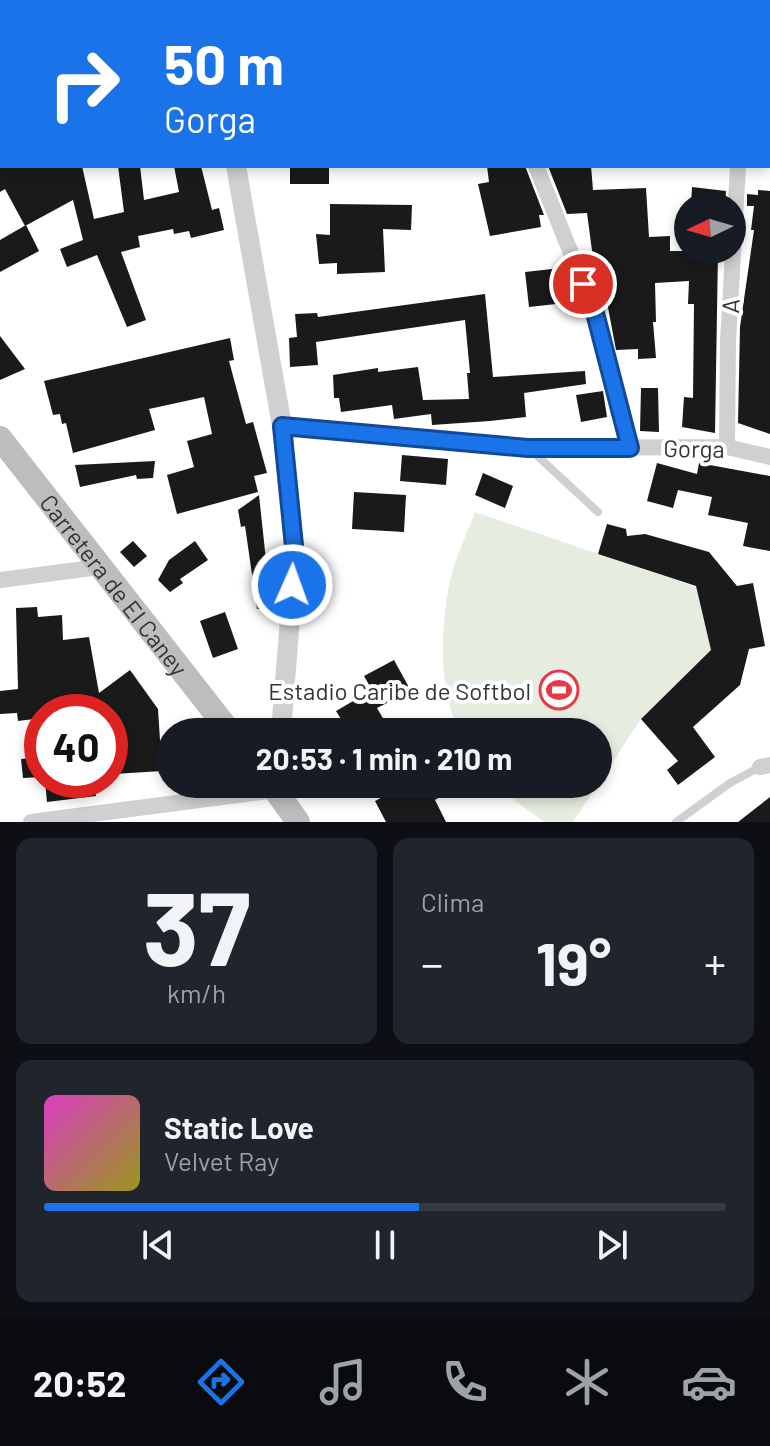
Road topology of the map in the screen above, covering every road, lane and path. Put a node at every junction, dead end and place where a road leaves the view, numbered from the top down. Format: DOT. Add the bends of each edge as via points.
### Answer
graph roads {
  1 [pos="236,168"];
  2 [pos="537,168"];
  3 [pos="738,168"];
  4 [pos="282,426"];
  5 [pos="0,438"];
  6 [pos="727,447"];
  7 [pos="528,448"];
  8 [pos="630,448"];
  9 [pos="770,457"];
  10 [pos="598,512"];
  11 [pos="100,567"];
  12 [pos="0,580"];
  13 [pos="219,718"];
  14 [pos="282,718"];
  15 [pos="765,766"];
  16 [pos="194,798"];
  17 [pos="283,798"];
  18 [pos="31,822"];
  19 [pos="298,822"];
  20 [pos="676,822"];
  1 -- 4 [label="street"];
  2 -- 8 [label="street" via="595,313"];
  3 -- 6 [label="street, A"];
  4 -- 7 [label="street, Gorga"];
  4 -- 14 [label="street" via="295,556"];
  5 -- 11 [label="main road, Carretera de El Caney"];
  6 -- 8 [label="street, Gorga"];
  6 -- 9 [label="street, Gorga"];
  7 -- 8 [label="street, Gorga"];
  7 -- 10 [label="lane"];
  11 -- 12 [label="street"];
  11 -- 13 [label="main road, Carretera de El Caney"];
  15 -- 20 [label="lane" via="730,783"];
  16 -- 18 [label="street"];
  17 -- 19 [label="main road"];
}
